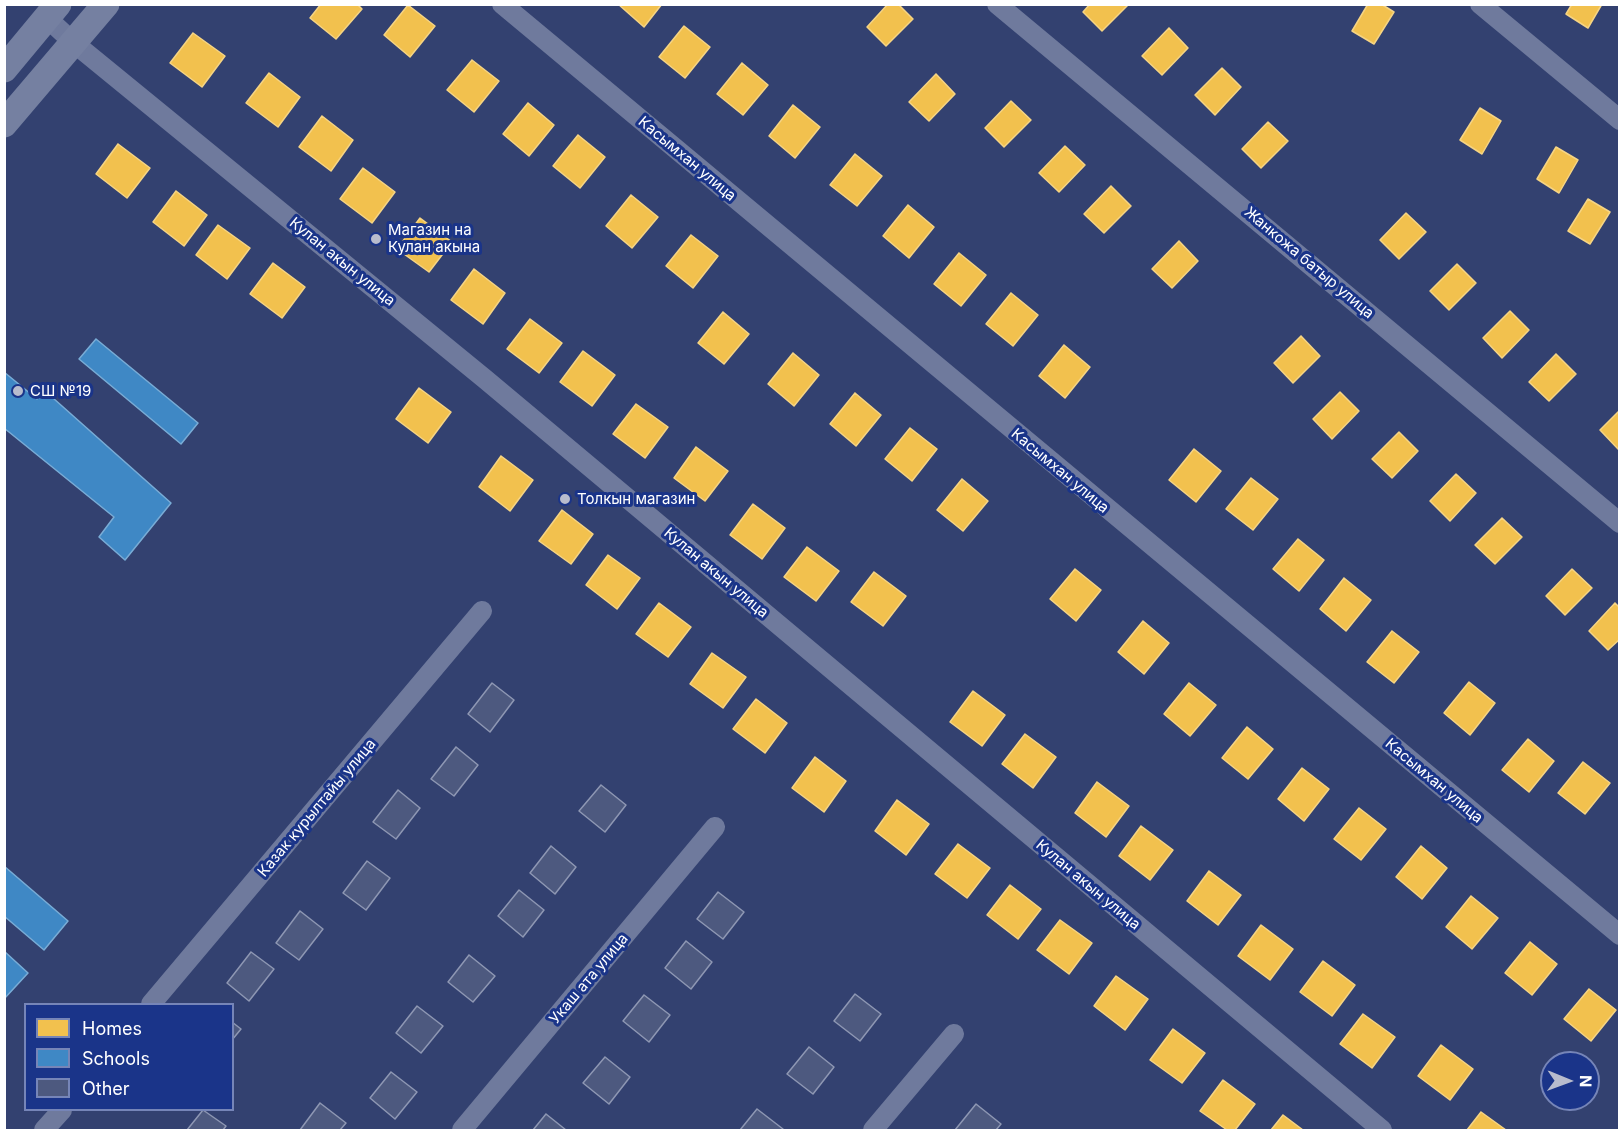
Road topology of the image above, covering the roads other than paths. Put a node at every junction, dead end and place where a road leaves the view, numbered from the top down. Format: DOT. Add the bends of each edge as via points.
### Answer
graph roads {
  1 [pos="106,4"];
  2 [pos="502,4"];
  3 [pos="997,4"];
  4 [pos="1480,4"];
  5 [pos="53,11"];
  6 [pos="74,43"];
  7 [pos="4,69"];
  8 [pos="1620,120"];
  9 [pos="4,124"];
  10 [pos="1620,523"];
  11 [pos="482,611"];
  12 [pos="715,827"];
  13 [pos="1620,935"];
  14 [pos="153,1003"];
  15 [pos="954,1034"];
  16 [pos="61,1111"];
  17 [pos="44,1131"];
  18 [pos="462,1131"];
  19 [pos="873,1131"];
  20 [pos="1382,1131"];
  1 -- 6 [label="street"];
  2 -- 13 [label="street, Касымхан улица"];
  3 -- 10 [label="street, Жанкожа батыр улица"];
  4 -- 8 [label="street"];
  5 -- 6 [label="street, Кулан акын улица"];
  5 -- 7 [label="street"];
  6 -- 9 [label="street"];
  6 -- 20 [label="street, Кулан акын улица" via="485,380"];
  11 -- 14 [label="street, Казак курылтайы улица"];
  12 -- 18 [label="street, Укаш ата улица"];
  15 -- 19 [label="street"];
  16 -- 17 [label="street"];
}
